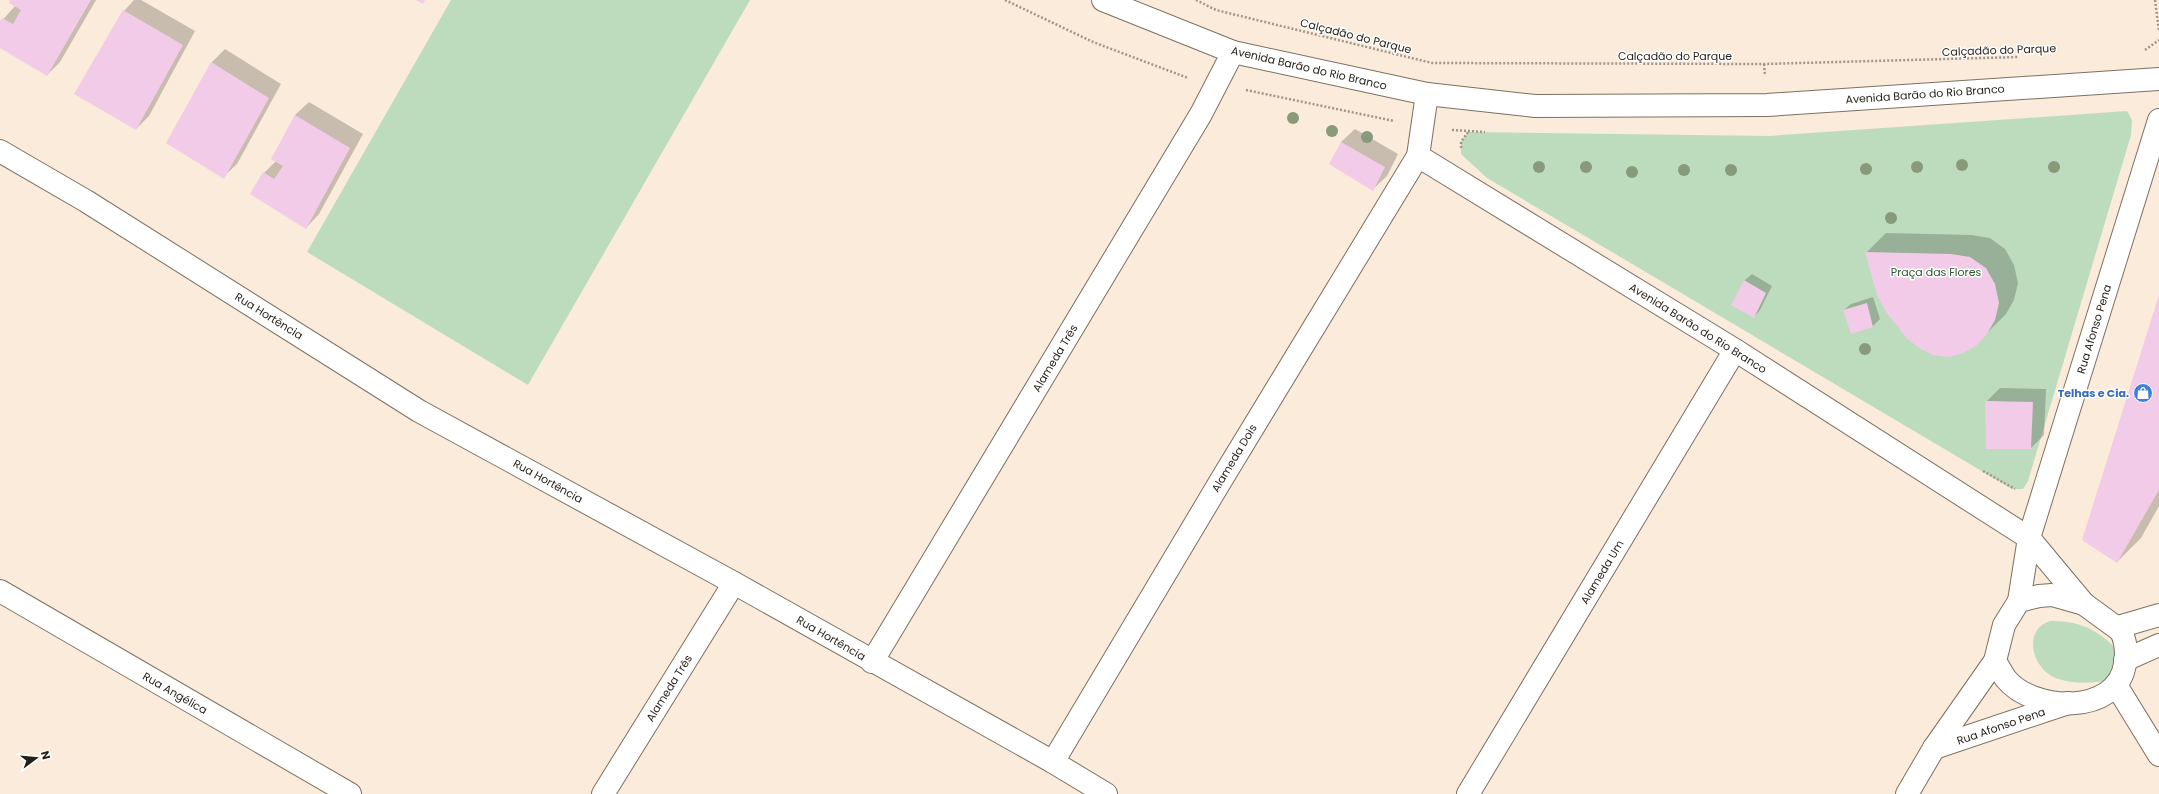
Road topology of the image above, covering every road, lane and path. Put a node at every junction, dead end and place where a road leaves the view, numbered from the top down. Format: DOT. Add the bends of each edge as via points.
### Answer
graph roads {
  1 [pos="1103,0"];
  2 [pos="1196,0"];
  3 [pos="2155,0"];
  4 [pos="2159,31"];
  5 [pos="2159,40"];
  6 [pos="1233,52"];
  7 [pos="2140,53"];
  8 [pos="2026,57"];
  9 [pos="2159,79"];
  10 [pos="1427,94"];
  11 [pos="2159,120"];
  12 [pos="1489,132"];
  13 [pos="0,151"];
  14 [pos="1461,154"];
  15 [pos="1418,156"];
  16 [pos="1735,350"];
  17 [pos="1978,469"];
  18 [pos="2018,489"];
  19 [pos="2029,538"];
  20 [pos="734,583"];
  21 [pos="0,591"];
  22 [pos="2019,601"];
  23 [pos="2084,604"];
  24 [pos="2159,614"];
  25 [pos="2118,627"];
  26 [pos="2159,646"];
  27 [pos="2126,660"];
  28 [pos="1995,661"];
  29 [pos="872,662"];
  30 [pos="2116,686"];
  31 [pos="2068,704"];
  32 [pos="1934,748"];
  33 [pos="2159,755"];
  34 [pos="1053,762"];
  35 [pos="350,794"];
  36 [pos="603,794"];
  37 [pos="1106,794"];
  38 [pos="1468,794"];
  39 [pos="1907,794"];
  1 -- 6 [label="street, Avenida Barão do Rio Branco"];
  2 -- 8 [label="path, Calçadão do Parque" via="1216,10 1432,63 1764,64"];
  3 -- 4 [label="path"];
  5 -- 7 [label="path"];
  6 -- 10 [label="street, Avenida Barão do Rio Branco"];
  6 -- 29 [label="street, Alameda Três" via="1201,114"];
  9 -- 10 [label="street, Avenida Barão do Rio Branco" via="1767,105 1535,106"];
  10 -- 15 [label="street"];
  11 -- 19 [label="street, Rua Afonso Pena"];
  12 -- 14 [label="path" via="1468,132 1461,142"];
  13 -- 20 [label="street, Rua Hortência" via="86,201 419,411"];
  15 -- 16 [label="street, Avenida Barão do Rio Branco"];
  15 -- 34 [label="street, Alameda Dois"];
  16 -- 19 [label="street, Avenida Barão do Rio Branco"];
  16 -- 38 [label="street, Alameda Um"];
  17 -- 18 [label="path" via="2012,489"];
  19 -- 22 [label="street, Rua Afonso Pena"];
  19 -- 23 [label="street"];
  20 -- 29 [label="street, Rua Hortência"];
  20 -- 36 [label="street, Alameda Três"];
  21 -- 35 [label="street, Rua Angélica"];
  22 -- 23 [label="street" via="2052,595"];
  22 -- 28 [label="street" via="2004,626"];
  23 -- 25 [label="street"];
  24 -- 25 [label="street"];
  25 -- 27 [label="street" via="2124,638"];
  26 -- 27 [label="street"];
  27 -- 30 [label="street"];
  28 -- 31 [label="street" via="2006,680 2018,690 2042,700"];
  28 -- 32 [label="street, Rua Afonso Pena"];
  29 -- 34 [label="street, Rua Hortência"];
  30 -- 31 [label="street" via="2094,700"];
  30 -- 33 [label="street"];
  31 -- 32 [label="street, Rua Afonso Pena"];
  32 -- 39 [label="street, Rua Afonso Pena"];
  34 -- 37 [label="street, Rua Hortência"];
}
